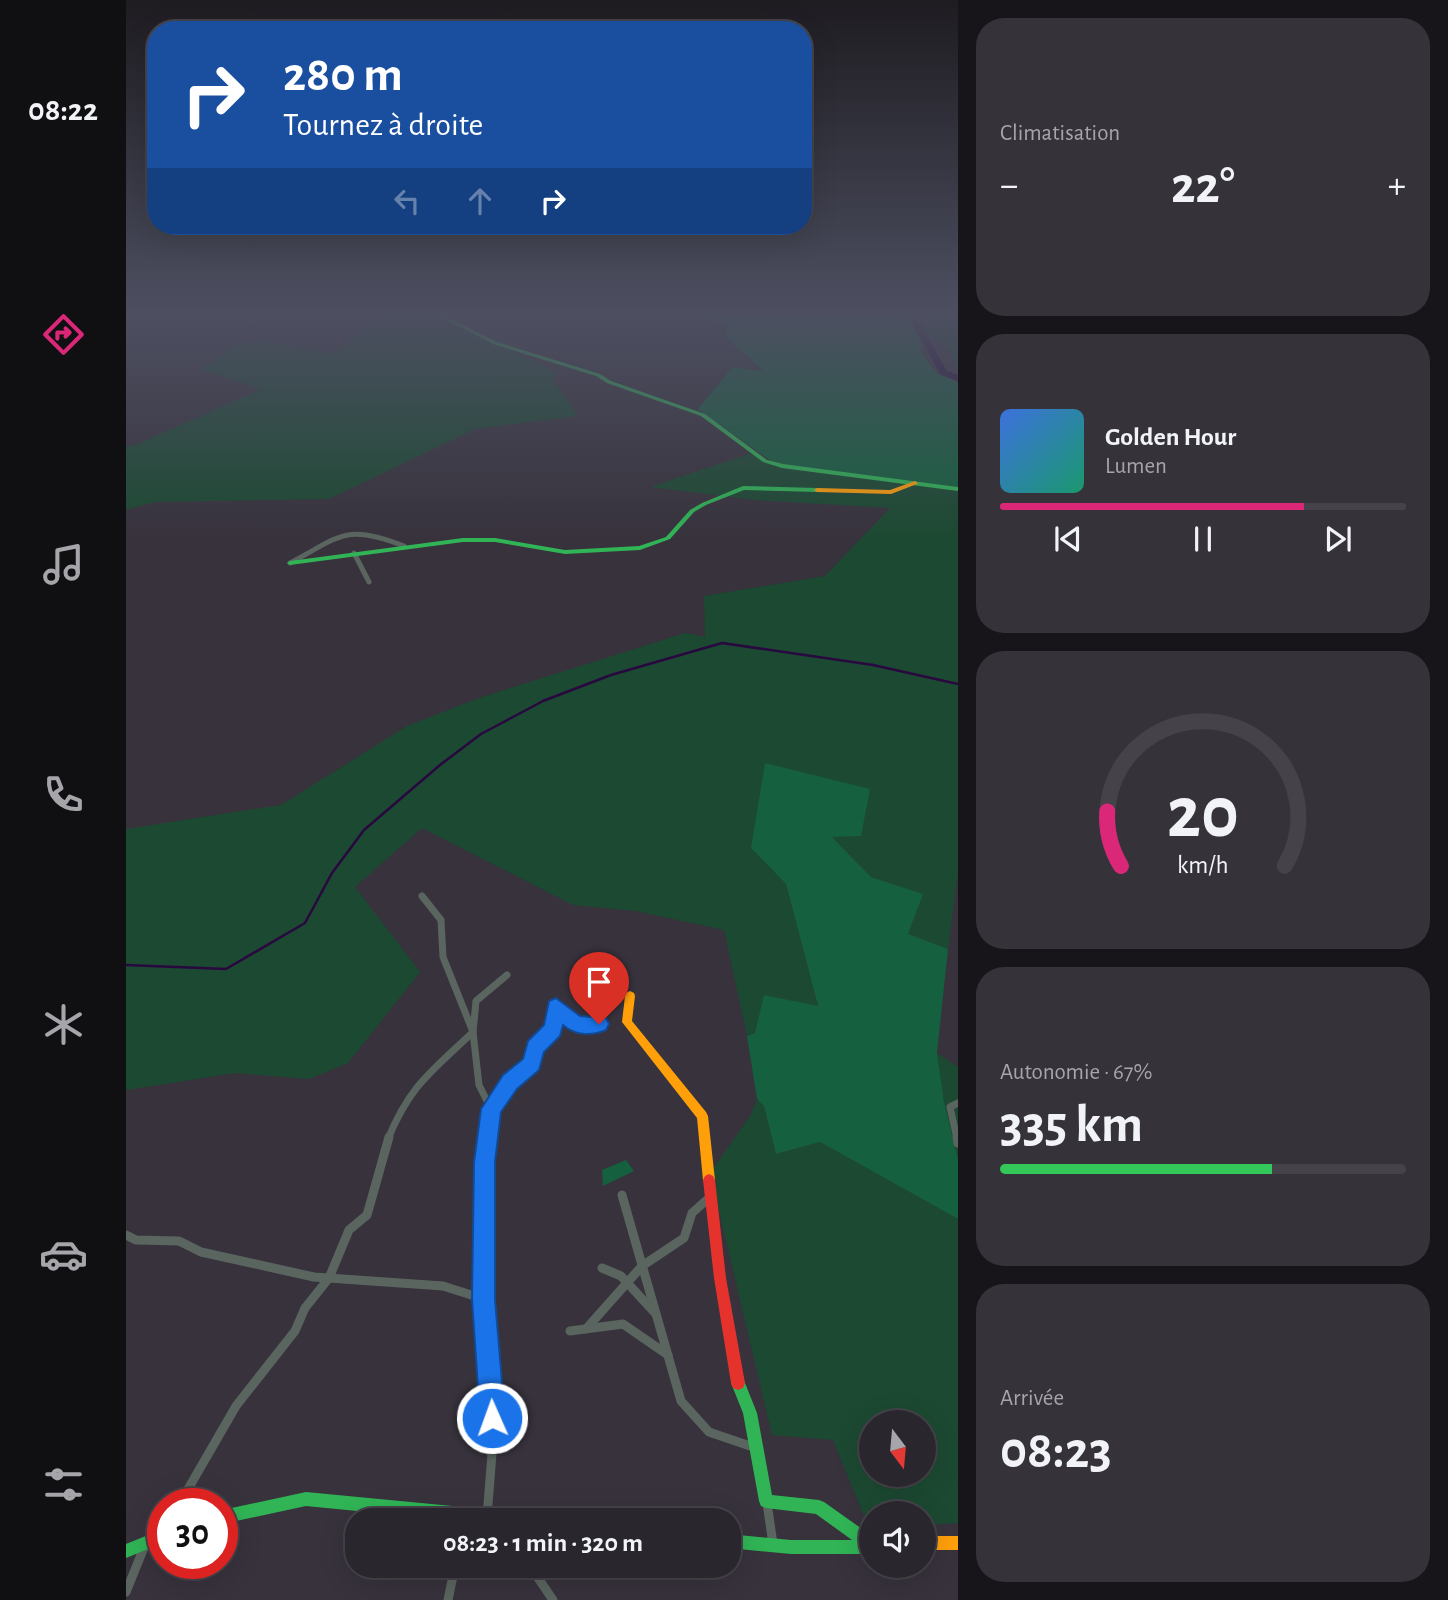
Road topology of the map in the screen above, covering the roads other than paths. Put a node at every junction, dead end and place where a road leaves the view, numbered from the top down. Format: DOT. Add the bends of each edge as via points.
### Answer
graph roads {
  1 [pos="631,390"];
  2 [pos="915,483"];
  3 [pos="958,489"];
  4 [pos="404,546"];
  5 [pos="354,554"];
  6 [pos="290,563"];
  7 [pos="369,582"];
  8 [pos="422,896"];
  9 [pos="507,975"];
  10 [pos="630,996"];
  11 [pos="599,1024"];
  12 [pos="473,1032"];
  13 [pos="958,1103"];
  14 [pos="491,1109"];
  15 [pos="958,1143"];
  16 [pos="622,1195"];
  17 [pos="712,1196"];
  18 [pos="126,1235"];
  19 [pos="642,1266"];
  20 [pos="602,1268"];
  21 [pos="329,1278"];
  22 [pos="628,1284"];
  23 [pos="484,1299"];
  24 [pos="656,1315"];
  25 [pos="586,1329"];
  26 [pos="570,1331"];
  27 [pos="668,1355"];
  28 [pos="758,1449"];
  29 [pos="189,1488"];
  30 [pos="766,1501"];
  31 [pos="388,1508"];
  32 [pos="489,1508"];
  33 [pos="238,1514"];
  34 [pos="859,1536"];
  35 [pos="147,1541"];
  36 [pos="741,1542"];
  37 [pos="147,1543"];
  38 [pos="936,1543"];
  39 [pos="958,1543"];
  40 [pos="774,1545"];
  41 [pos="859,1546"];
  42 [pos="126,1551"];
  43 [pos="453,1578"];
  44 [pos="538,1578"];
  45 [pos="126,1592"];
  46 [pos="448,1600"];
  47 [pos="553,1600"];
  1 -- 2 [label="street" via="703,415 765,461"];
  2 -- 3 [label="street"];
  2 -- 4 [label="street" via="891,492 743,488 704,504 668,538 640,548 565,552 495,540"];
  4 -- 5 [label="street"];
  4 -- 6 [label="street" via="369,531 346,532"];
  5 -- 6 [label="street"];
  5 -- 7 [label="street"];
  8 -- 12 [label="street" via="441,920 443,957"];
  9 -- 12 [label="street" via="476,1001"];
  10 -- 17 [label="street" via="627,1021 702,1116"];
  11 -- 14 [label="street" via="576,1025 556,1007 553,1029 535,1048 532,1063 510,1082"];
  12 -- 14 [label="street" via="479,1085"];
  12 -- 21 [label="street" via="415,1086 402,1105 367,1215 349,1230"];
  13 -- 15 [label="street" via="950,1107"];
  14 -- 23 [label="street" via="485,1162"];
  16 -- 19 [label="street"];
  17 -- 19 [label="street" via="692,1213 684,1238"];
  17 -- 28 [label="street" via="716,1254 736,1370"];
  18 -- 21 [label="street" via="136,1240 179,1241 201,1252"];
  19 -- 22 [label="street"];
  19 -- 24 [label="street"];
  20 -- 22 [label="street"];
  21 -- 23 [label="street" via="443,1286"];
  21 -- 29 [label="street" via="305,1308 295,1331 236,1406"];
  22 -- 24 [label="street"];
  22 -- 25 [label="street"];
  23 -- 32 [label="street" via="493,1441"];
  24 -- 27 [label="street"];
  25 -- 26 [label="street"];
  25 -- 27 [label="street" via="623,1324"];
  27 -- 28 [label="street" via="681,1401 709,1432"];
  28 -- 30 [label="street"];
  30 -- 34 [label="street" via="819,1507"];
  30 -- 40 [label="street"];
  31 -- 33 [label="street" via="306,1499"];
  35 -- 42 [label="street"];
  36 -- 40 [label="street"];
  37 -- 45 [label="street"];
  38 -- 39 [label="street"];
  40 -- 41 [label="street"];
  43 -- 46 [label="street"];
  44 -- 47 [label="street"];
}
